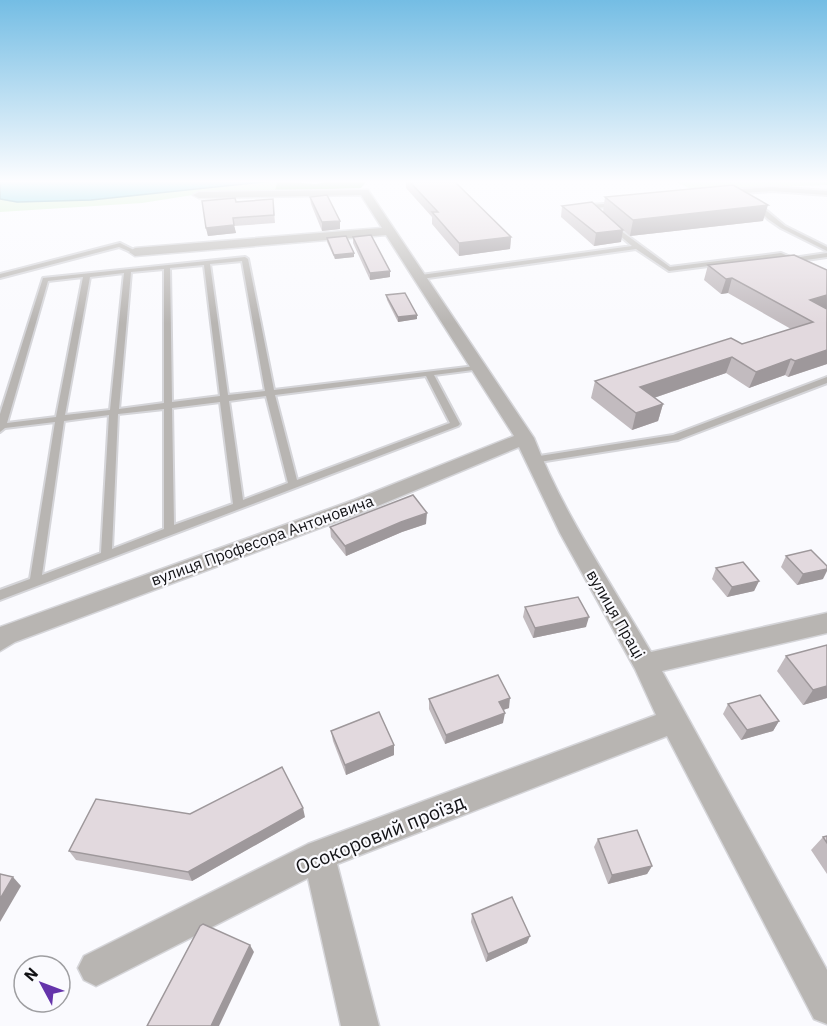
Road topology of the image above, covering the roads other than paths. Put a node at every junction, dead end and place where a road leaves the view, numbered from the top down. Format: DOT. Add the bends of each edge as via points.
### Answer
graph roads {
  1 [pos="616,229"];
  2 [pos="787,229"];
  3 [pos="390,231"];
  4 [pos="637,247"];
  5 [pos="827,249"];
  6 [pos="135,252"];
  7 [pos="827,255"];
  8 [pos="207,262"];
  9 [pos="167,267"];
  10 [pos="128,270"];
  11 [pos="87,274"];
  12 [pos="0,276"];
  13 [pos="421,277"];
  14 [pos="481,367"];
  15 [pos="429,374"];
  16 [pos="827,380"];
  17 [pos="270,393"];
  18 [pos="224,399"];
  19 [pos="169,405"];
  20 [pos="114,412"];
  21 [pos="60,418"];
  22 [pos="0,427"];
  23 [pos="529,449"];
  24 [pos="293,485"];
  25 [pos="238,505"];
  26 [pos="169,531"];
  27 [pos="106,555"];
  28 [pos="35,582"];
  29 [pos="0,595"];
  30 [pos="827,623"];
  31 [pos="0,641"];
  32 [pos="645,664"];
  33 [pos="673,721"];
  34 [pos="319,855"];
  35 [pos="96,968"];
  36 [pos="827,1006"];
  37 [pos="360,1026"];
  1 -- 4 [label="lane"];
  2 -- 5 [label="lane"];
  3 -- 6 [label="street"];
  3 -- 13 [label="street, вулиця Праці"];
  4 -- 7 [label="lane" via="669,269 781,255 792,260"];
  4 -- 13 [label="lane"];
  6 -- 12 [label="lane" via="120,245"];
  8 -- 9 [label="lane"];
  8 -- 17 [label="lane" via="245,259"];
  8 -- 18 [label="lane"];
  9 -- 10 [label="lane"];
  9 -- 19 [label="lane"];
  10 -- 11 [label="lane"];
  10 -- 20 [label="lane"];
  11 -- 21 [label="lane"];
  11 -- 22 [label="lane" via="45,279"];
  13 -- 14 [label="street, вулиця Праці"];
  14 -- 15 [label="lane"];
  14 -- 23 [label="street, вулиця Праці"];
  15 -- 17 [label="lane"];
  15 -- 24 [label="lane" via="454,424"];
  16 -- 23 [label="lane" via="675,438"];
  17 -- 18 [label="lane"];
  17 -- 24 [label="lane"];
  18 -- 19 [label="lane"];
  18 -- 25 [label="lane"];
  19 -- 20 [label="lane"];
  19 -- 26 [label="lane"];
  20 -- 21 [label="lane"];
  20 -- 27 [label="lane"];
  21 -- 22 [label="lane"];
  21 -- 28 [label="lane"];
  23 -- 31 [label="street, вулиця Професора Антоновича" via="361,505 6,635"];
  23 -- 32 [label="street, вулиця Праці"];
  24 -- 25 [label="lane"];
  25 -- 26 [label="lane"];
  26 -- 27 [label="lane"];
  27 -- 28 [label="lane"];
  28 -- 29 [label="lane"];
  30 -- 32 [label="street"];
  32 -- 33 [label="street, вулиця Праці"];
  33 -- 34 [label="street, Осокоровий проїзд"];
  33 -- 36 [label="street, вулиця Праці"];
  34 -- 35 [label="street, Осокоровий проїзд"];
  34 -- 37 [label="street"];
}
